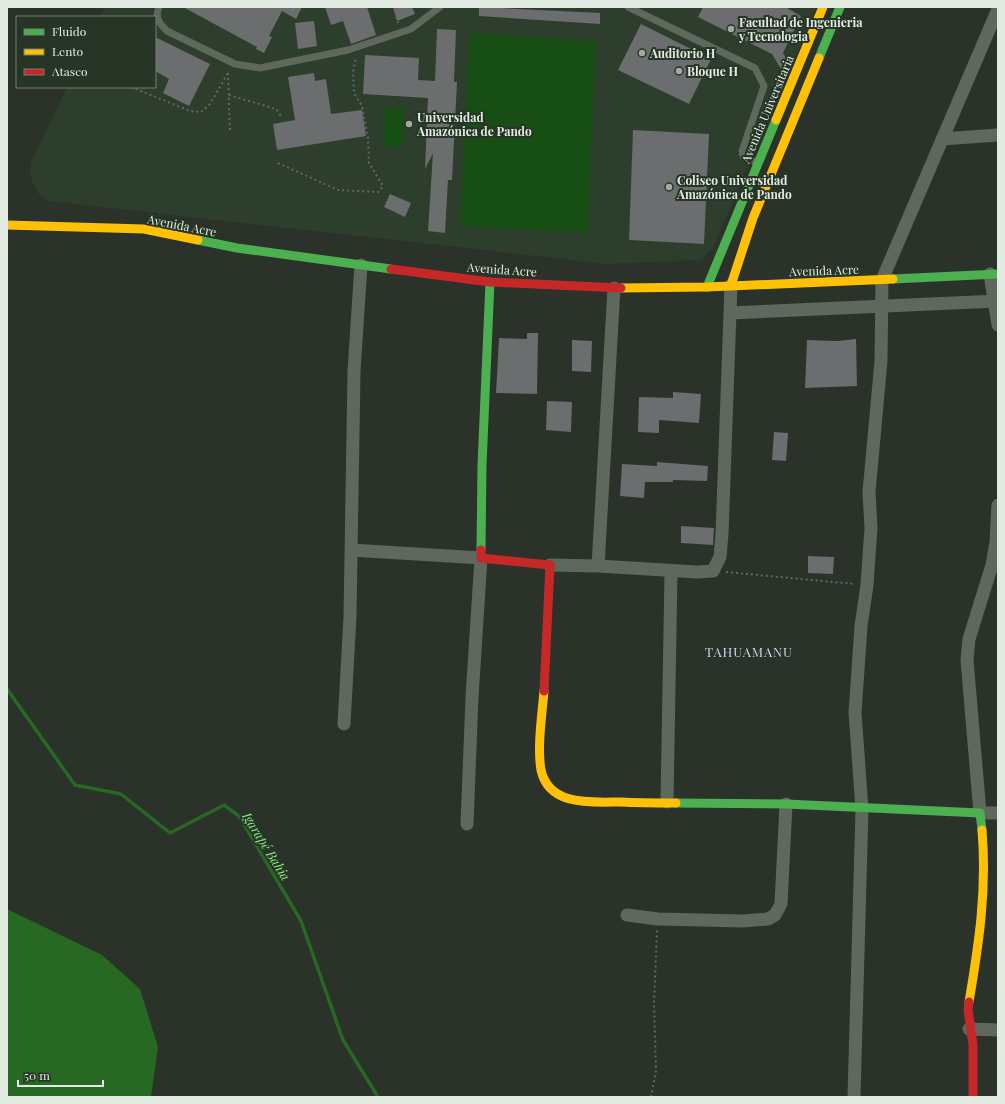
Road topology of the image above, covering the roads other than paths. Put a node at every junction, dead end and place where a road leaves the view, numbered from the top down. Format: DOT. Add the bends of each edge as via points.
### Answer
graph roads {
  1 [pos="159,7"];
  2 [pos="440,7"];
  3 [pos="628,7"];
  4 [pos="823,7"];
  5 [pos="840,7"];
  6 [pos="998,9"];
  7 [pos="783,101"];
  8 [pos="800,106"];
  9 [pos="998,135"];
  10 [pos="942,138"];
  11 [pos="757,163"];
  12 [pos="773,171"];
  13 [pos="7,225"];
  14 [pos="361,265"];
  15 [pos="994,274"];
  16 [pos="882,280"];
  17 [pos="490,282"];
  18 [pos="731,285"];
  19 [pos="708,287"];
  20 [pos="614,288"];
  21 [pos="996,301"];
  22 [pos="882,306"];
  23 [pos="730,313"];
  24 [pos="998,325"];
  25 [pos="998,505"];
  26 [pos="351,550"];
  27 [pos="481,558"];
  28 [pos="550,565"];
  29 [pos="598,566"];
  30 [pos="671,572"];
  31 [pos="344,724"];
  32 [pos="667,802"];
  33 [pos="786,804"];
  34 [pos="862,808"];
  35 [pos="980,813"];
  36 [pos="998,813"];
  37 [pos="467,824"];
  38 [pos="627,916"];
  39 [pos="969,1029"];
  40 [pos="998,1030"];
  41 [pos="854,1097"];
  42 [pos="973,1097"];
  1 -- 2 [label="lane" via="158,22 167,31 235,64 260,68 358,46 401,33 411,29"];
  3 -- 11 [label="lane" via="755,68 764,86 742,151 743,156"];
  4 -- 7 [label="main road, Avenida Universitaria"];
  5 -- 8 [label="main road"];
  6 -- 10 [label="street"];
  7 -- 8 [label="main road"];
  7 -- 11 [label="main road, Avenida Universitaria"];
  8 -- 12 [label="main road"];
  9 -- 10 [label="street"];
  10 -- 16 [label="street"];
  11 -- 12 [label="lane"];
  11 -- 19 [label="main road, Avenida Universitaria"];
  12 -- 18 [label="main road" via="753,218"];
  13 -- 14 [label="main road, Avenida Acre" via="144,229 237,248"];
  14 -- 17 [label="main road, Avenida Acre"];
  14 -- 26 [label="street" via="354,371"];
  15 -- 16 [label="main road, Avenida Acre"];
  15 -- 21 [label="street"];
  16 -- 18 [label="main road, Avenida Acre"];
  16 -- 22 [label="street"];
  17 -- 20 [label="main road, Avenida Acre"];
  17 -- 27 [label="main road" via="482,464"];
  18 -- 19 [label="main road, Avenida Acre"];
  18 -- 23 [label="street"];
  19 -- 20 [label="main road, Avenida Acre"];
  20 -- 29 [label="street"];
  21 -- 22 [label="street"];
  21 -- 24 [label="street"];
  22 -- 23 [label="street"];
  22 -- 34 [label="street" via="881,361 869,492 871,528 855,713"];
  23 -- 30 [label="street" via="720,558 713,571"];
  25 -- 35 [label="street" via="992,565 968,639 969,694"];
  26 -- 27 [label="street"];
  26 -- 31 [label="street"];
  27 -- 28 [label="main road"];
  27 -- 37 [label="street"];
  28 -- 29 [label="street"];
  28 -- 32 [label="main road" via="540,759 544,780 555,793 580,802"];
  29 -- 30 [label="street"];
  30 -- 32 [label="street"];
  32 -- 33 [label="main road"];
  33 -- 34 [label="main road"];
  33 -- 38 [label="street" via="781,904 775,915 768,919 743,921"];
  34 -- 35 [label="main road"];
  34 -- 41 [label="street"];
  35 -- 36 [label="street"];
  35 -- 39 [label="main road" via="985,865 984,895 968,1010"];
  39 -- 40 [label="street"];
  39 -- 42 [label="main road" via="973,1045"];
}
